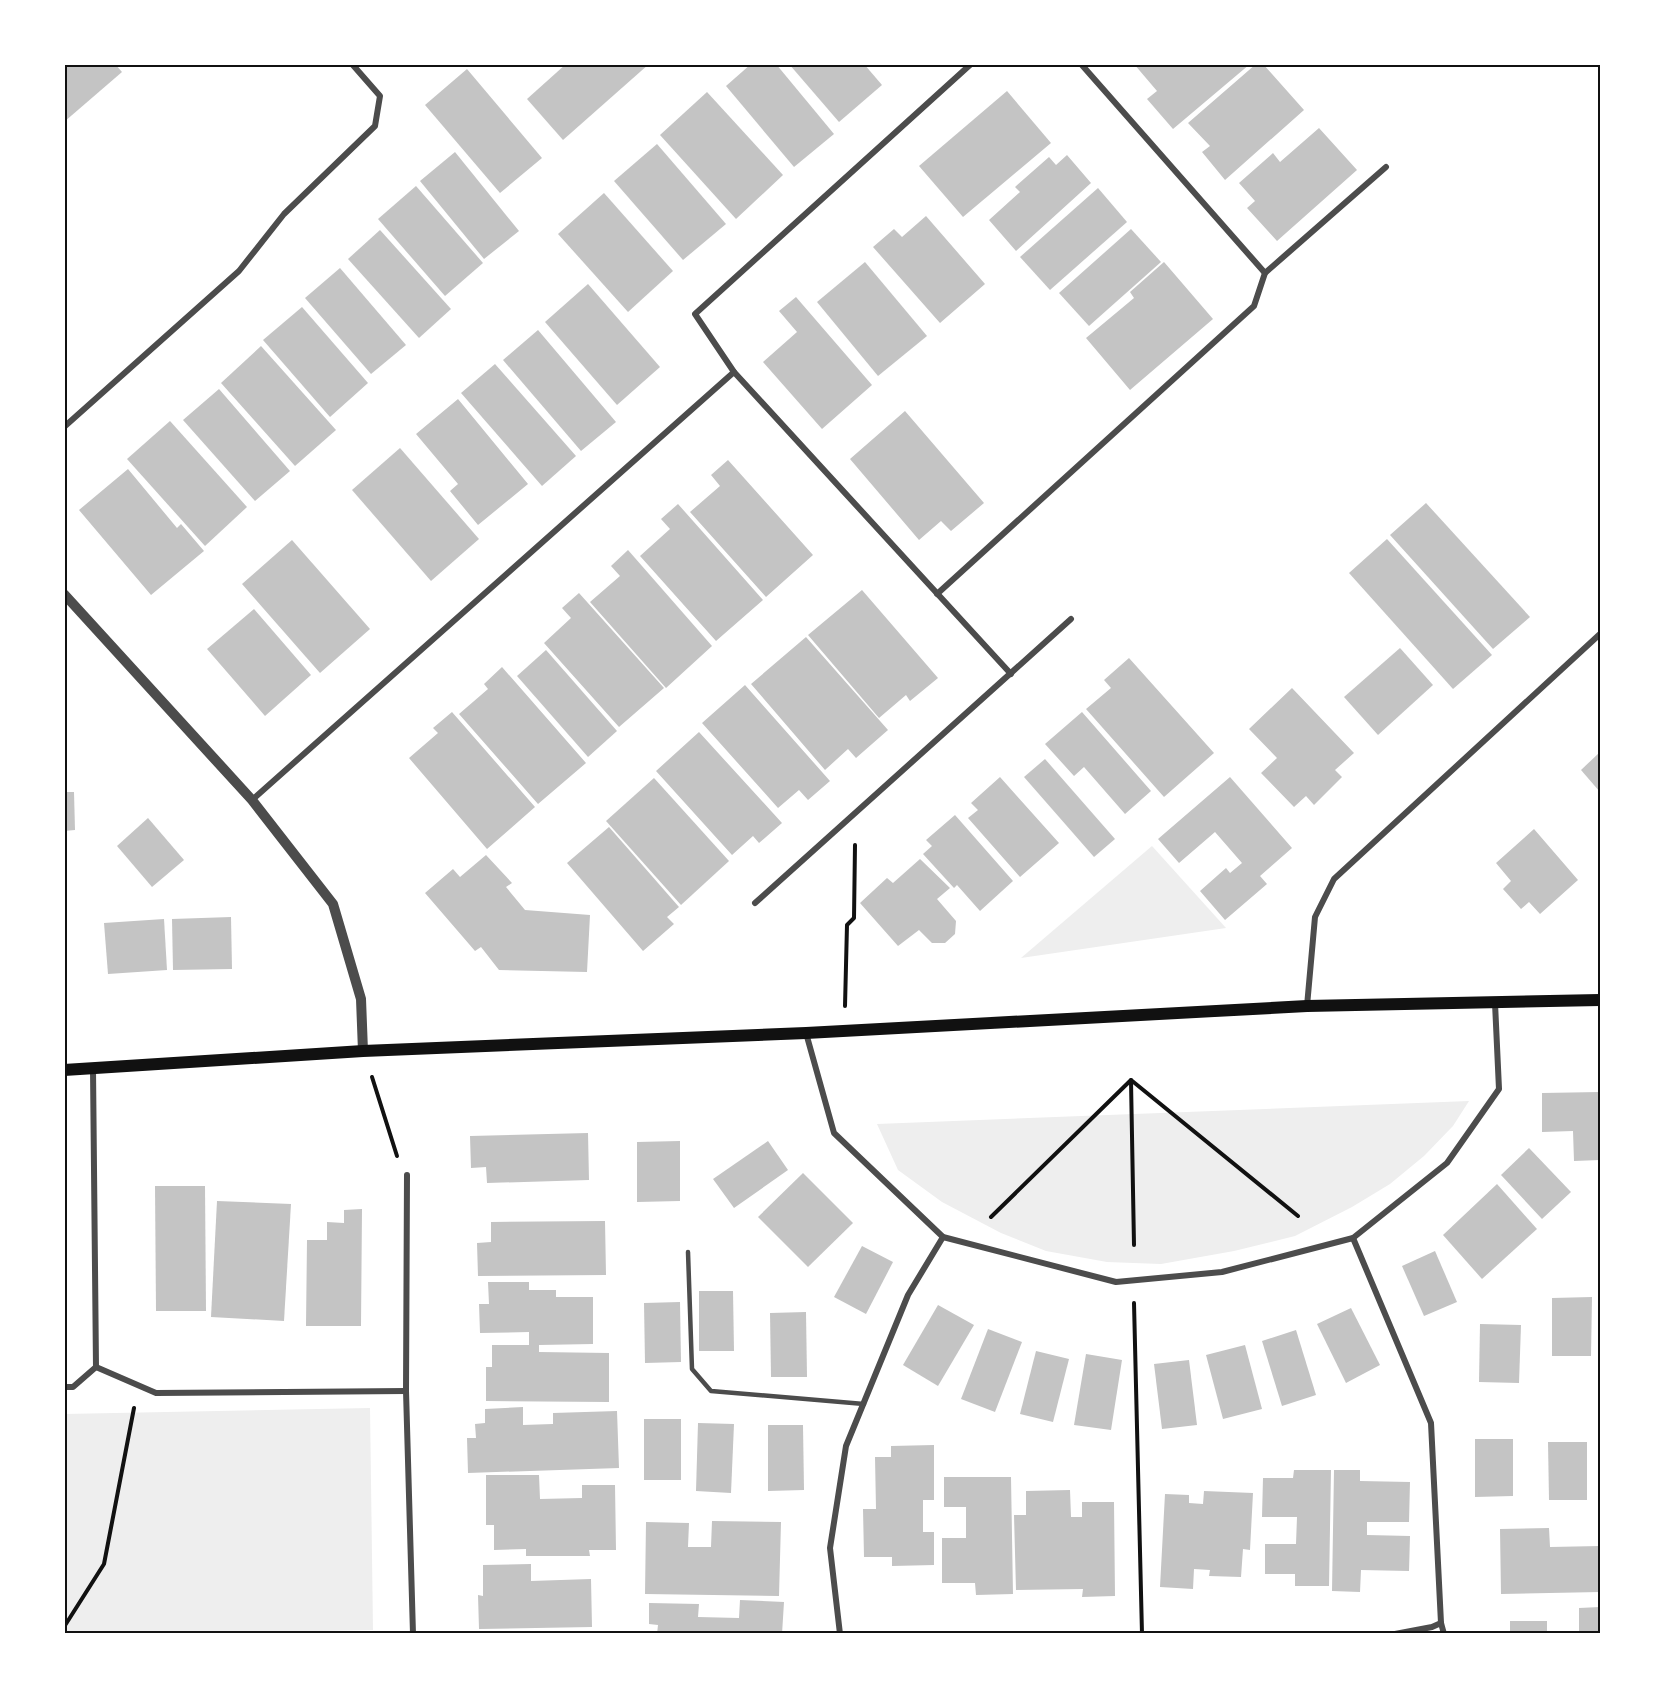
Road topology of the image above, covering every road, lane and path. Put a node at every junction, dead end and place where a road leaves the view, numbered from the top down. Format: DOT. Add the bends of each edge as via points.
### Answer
graph roads {
  1 [pos="352,64"];
  2 [pos="971,64"];
  3 [pos="1081,64"];
  4 [pos="1386,167"];
  5 [pos="1265,273"];
  6 [pos="734,372"];
  7 [pos="64,428"];
  8 [pos="64,594"];
  9 [pos="938,594"];
  10 [pos="1071,619"];
  11 [pos="1600,634"];
  12 [pos="1011,674"];
  13 [pos="252,800"];
  14 [pos="856,813"];
  15 [pos="755,903"];
  16 [pos="1600,1000"];
  17 [pos="1495,1003"];
  18 [pos="1307,1006"];
  19 [pos="844,1030"];
  20 [pos="806,1033"];
  21 [pos="363,1051"];
  22 [pos="93,1069"];
  23 [pos="64,1070"];
  24 [pos="1131,1080"];
  25 [pos="407,1175"];
  26 [pos="1298,1216"];
  27 [pos="991,1217"];
  28 [pos="944,1237"];
  29 [pos="1353,1238"];
  30 [pos="1134,1245"];
  31 [pos="688,1252"];
  32 [pos="1134,1294"];
  33 [pos="96,1367"];
  34 [pos="64,1387"];
  35 [pos="406,1391"];
  36 [pos="136,1398"];
  37 [pos="864,1404"];
  38 [pos="1441,1623"];
  39 [pos="64,1627"];
  40 [pos="412,1634"];
  41 [pos="840,1634"];
  42 [pos="1142,1634"];
  43 [pos="1395,1634"];
  44 [pos="1444,1634"];
  1 -- 7 [label="street" via="380,96 375,126 284,214 240,271"];
  2 -- 6 [label="street" via="695,314"];
  3 -- 5 [label="street"];
  4 -- 5 [label="street"];
  5 -- 9 [label="street" via="1254,306"];
  6 -- 9 [label="street"];
  6 -- 13 [label="street"];
  8 -- 13 [label="street"];
  9 -- 12 [label="street"];
  10 -- 12 [label="street"];
  11 -- 18 [label="street" via="1334,879 1315,917"];
  12 -- 14 [label="street"];
  13 -- 21 [label="street" via="333,904 361,999"];
  14 -- 15 [label="street"];
  14 -- 19 [label="path" via="854,918 847,925"];
  16 -- 17 [label="main road"];
  17 -- 18 [label="main road"];
  17 -- 29 [label="street" via="1499,1089 1447,1163"];
  18 -- 19 [label="main road"];
  19 -- 20 [label="main road"];
  20 -- 21 [label="main road"];
  20 -- 28 [label="street" via="834,1133"];
  21 -- 22 [label="main road"];
  21 -- 25 [label="path" via="396,1155"];
  22 -- 23 [label="main road"];
  22 -- 33 [label="street"];
  24 -- 26 [label="path"];
  24 -- 27 [label="path"];
  24 -- 30 [label="path"];
  25 -- 35 [label="street"];
  28 -- 29 [label="street" via="1116,1282 1222,1272"];
  28 -- 37 [label="street" via="908,1295"];
  29 -- 38 [label="street" via="1431,1423"];
  31 -- 37 [label="lane" via="692,1369 711,1391"];
  32 -- 42 [label="path"];
  33 -- 34 [label="street" via="73,1387"];
  33 -- 35 [label="street" via="156,1393"];
  35 -- 40 [label="street"];
  36 -- 39 [label="path" via="104,1564"];
  37 -- 41 [label="street" via="846,1446 830,1548"];
  38 -- 43 [label="street"];
  38 -- 44 [label="street"];
}
